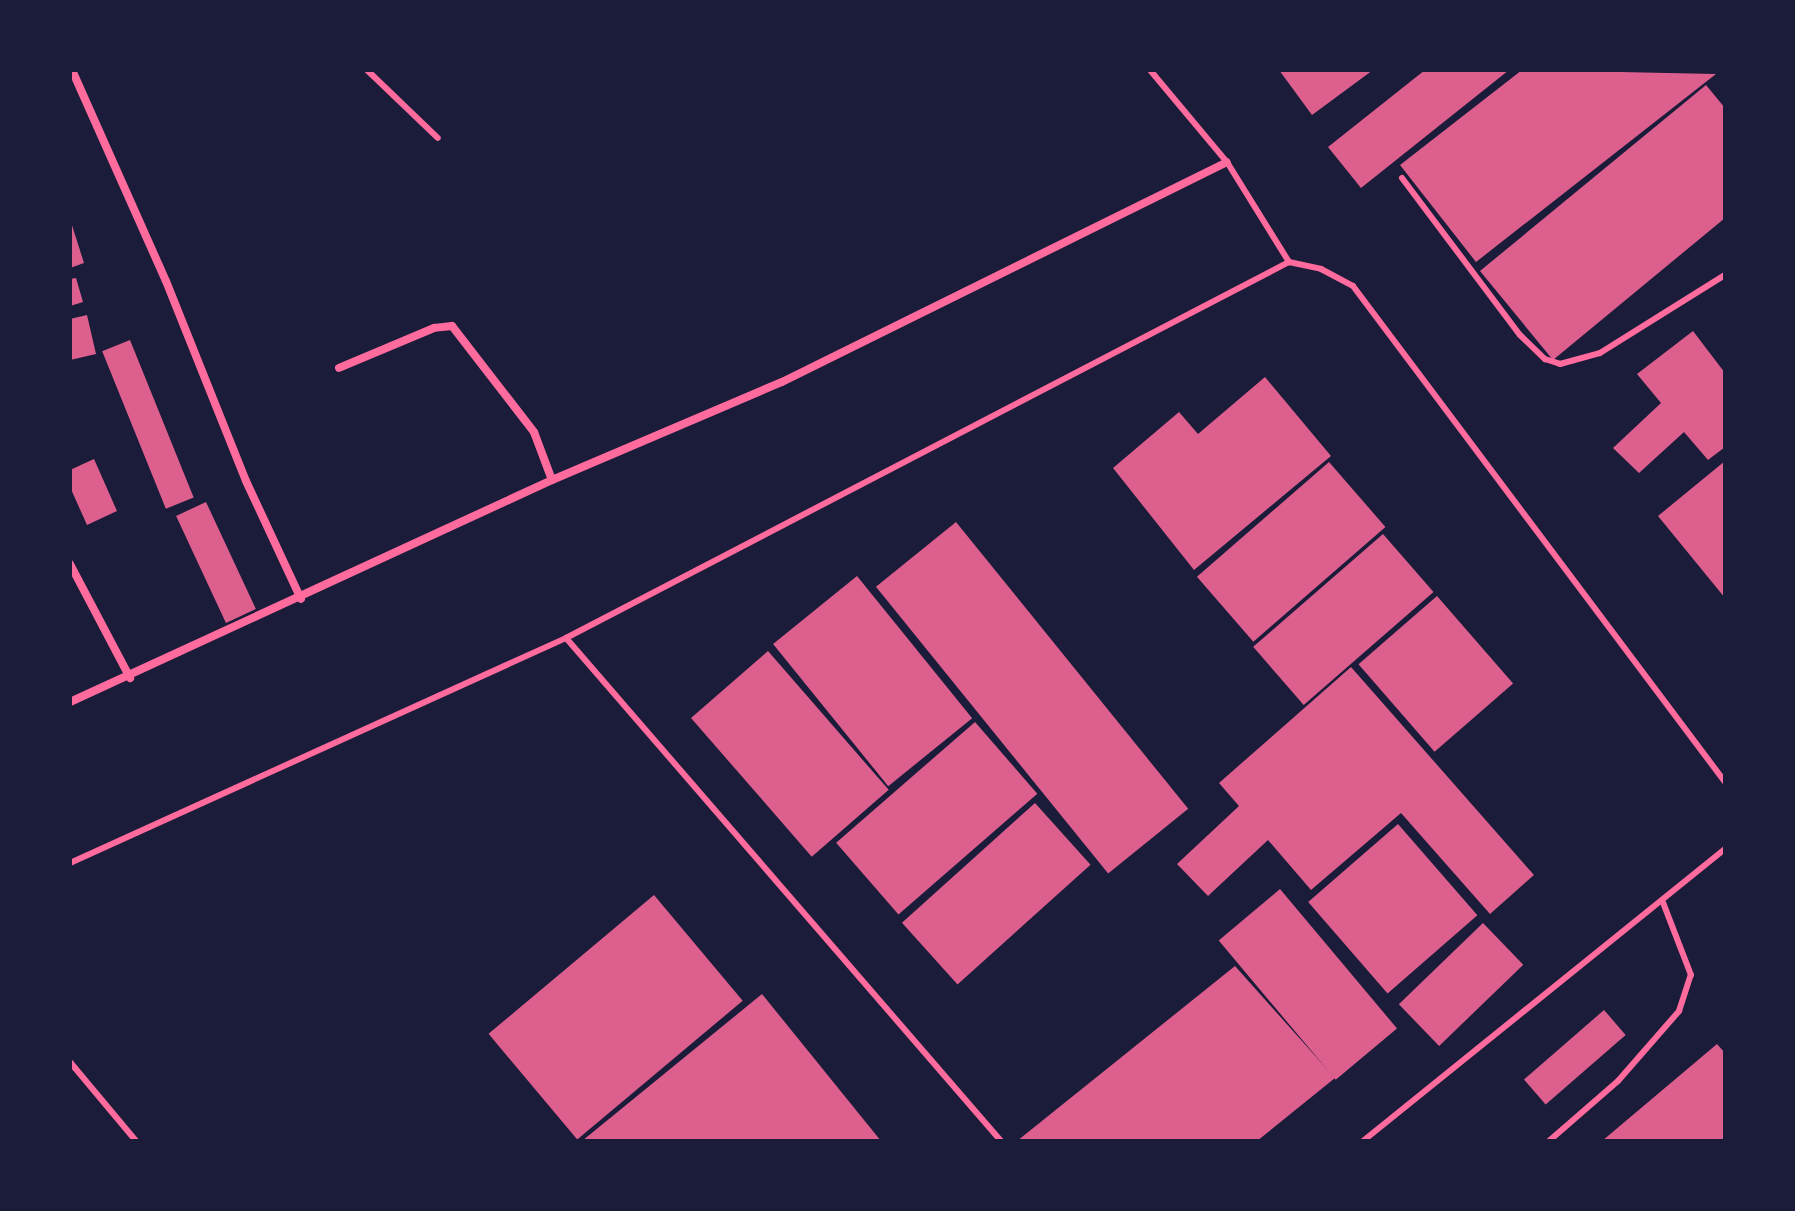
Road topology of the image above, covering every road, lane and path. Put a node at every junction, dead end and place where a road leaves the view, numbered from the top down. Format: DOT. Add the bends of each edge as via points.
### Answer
graph roads {
  1 [pos="72,70"];
  2 [pos="367,70"];
  3 [pos="1150,70"];
  4 [pos="438,138"];
  5 [pos="1227,162"];
  6 [pos="1402,178"];
  7 [pos="1289,262"];
  8 [pos="1725,275"];
  9 [pos="339,368"];
  10 [pos="552,480"];
  11 [pos="70,564"];
  12 [pos="301,599"];
  13 [pos="566,638"];
  14 [pos="130,678"];
  15 [pos="70,702"];
  16 [pos="1725,782"];
  17 [pos="1725,849"];
  18 [pos="70,863"];
  19 [pos="1662,900"];
  20 [pos="70,1062"];
  21 [pos="136,1141"];
  22 [pos="1001,1141"];
  23 [pos="1363,1141"];
  24 [pos="1549,1141"];
  1 -- 12 [label="street"];
  2 -- 4 [label="lane"];
  3 -- 5 [label="lane"];
  5 -- 7 [label="lane"];
  5 -- 10 [label="street" via="782,382"];
  6 -- 8 [label="lane" via="1520,335 1545,359 1560,364 1600,353"];
  7 -- 13 [label="lane"];
  7 -- 16 [label="lane" via="1321,269 1353,286"];
  9 -- 10 [label="street" via="434,328 452,326 534,432"];
  10 -- 12 [label="street"];
  11 -- 14 [label="street"];
  12 -- 14 [label="street"];
  13 -- 18 [label="lane"];
  13 -- 22 [label="lane"];
  14 -- 15 [label="street"];
  17 -- 19 [label="lane"];
  19 -- 23 [label="lane"];
  19 -- 24 [label="lane" via="1691,975 1679,1011 1618,1081"];
  20 -- 21 [label="lane"];
}
